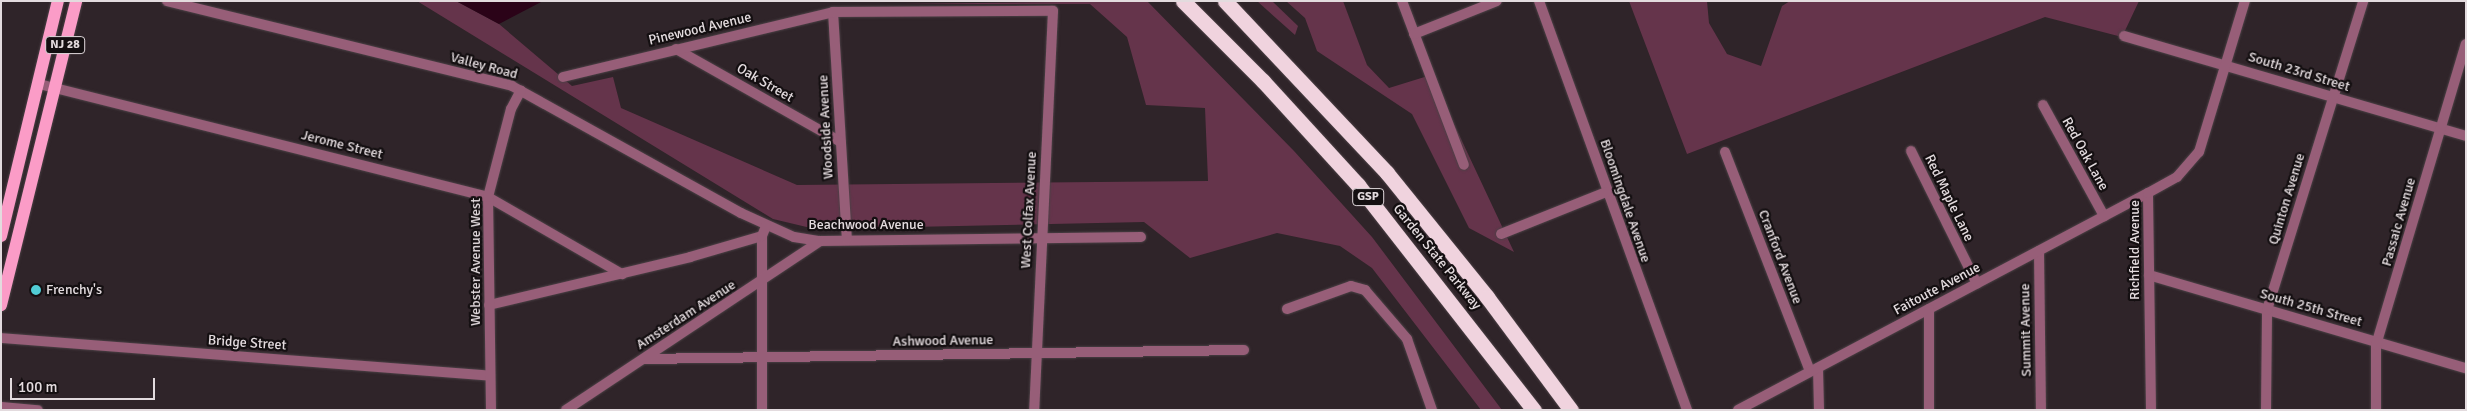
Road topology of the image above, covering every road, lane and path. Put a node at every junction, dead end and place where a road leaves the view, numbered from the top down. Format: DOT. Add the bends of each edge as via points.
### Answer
graph roads {
  1 [pos="58,1"];
  2 [pos="76,1"];
  3 [pos="167,1"];
  4 [pos="1182,1"];
  5 [pos="1225,1"];
  6 [pos="1402,1"];
  7 [pos="1497,1"];
  8 [pos="1539,1"];
  9 [pos="2245,1"];
  10 [pos="2363,1"];
  11 [pos="1053,11"];
  12 [pos="833,12"];
  13 [pos="1414,34"];
  14 [pos="2124,36"];
  15 [pos="2466,44"];
  16 [pos="676,49"];
  17 [pos="2227,65"];
  18 [pos="563,76"];
  19 [pos="39,84"];
  20 [pos="54,88"];
  21 [pos="520,90"];
  22 [pos="2333,96"];
  23 [pos="2042,105"];
  24 [pos="2441,129"];
  25 [pos="2466,136"];
  26 [pos="841,142"];
  27 [pos="1911,151"];
  28 [pos="1725,152"];
  29 [pos="1464,165"];
  30 [pos="1606,192"];
  31 [pos="2148,193"];
  32 [pos="488,197"];
  33 [pos="2104,216"];
  34 [pos="766,226"];
  35 [pos="1501,234"];
  36 [pos="1,236"];
  37 [pos="762,236"];
  38 [pos="1141,236"];
  39 [pos="1042,237"];
  40 [pos="847,240"];
  41 [pos="820,241"];
  42 [pos="2039,251"];
  43 [pos="622,274"];
  44 [pos="2149,275"];
  45 [pos="760,282"];
  46 [pos="1977,284"];
  47 [pos="1,305"];
  48 [pos="489,305"];
  49 [pos="1929,308"];
  50 [pos="1287,309"];
  51 [pos="2267,310"];
  52 [pos="1,338"];
  53 [pos="2378,342"];
  54 [pos="1244,350"];
  55 [pos="1036,353"];
  56 [pos="644,359"];
  57 [pos="762,359"];
  58 [pos="2466,368"];
  59 [pos="1814,370"];
  60 [pos="490,376"];
  61 [pos="1,407"];
  62 [pos="38,410"];
  63 [pos="491,410"];
  64 [pos="566,410"];
  65 [pos="762,410"];
  66 [pos="1034,410"];
  67 [pos="1432,410"];
  68 [pos="1534,410"];
  69 [pos="1571,410"];
  70 [pos="1687,410"];
  71 [pos="1738,410"];
  72 [pos="1819,410"];
  73 [pos="1929,410"];
  74 [pos="2041,410"];
  75 [pos="2151,410"];
  76 [pos="2266,410"];
  77 [pos="2376,410"];
  1 -- 19 [label="main road, NJ 28"];
  2 -- 20 [label="main road, NJ 28"];
  3 -- 21 [label="street, Valley Road"];
  4 -- 68 [label="highway, Garden State Parkway / GSP" via="1263,81 1358,185"];
  5 -- 69 [label="highway, Garden State Parkway / GSP" via="1387,173 1477,284"];
  6 -- 13 [label="street"];
  7 -- 13 [label="street"];
  8 -- 30 [label="street, Bloomingdale Avenue"];
  9 -- 17 [label="street, Richfield Avenue"];
  10 -- 22 [label="street, Quinton Avenue"];
  11 -- 12 [label="street, Pinewood Avenue"];
  11 -- 39 [label="street, West Colfax Avenue"];
  12 -- 16 [label="street, Pinewood Avenue"];
  12 -- 26 [label="street, Woodside Avenue"];
  13 -- 29 [label="street"];
  14 -- 17 [label="street, South 23rd Street"];
  15 -- 24 [label="street, Passaic Avenue"];
  16 -- 18 [label="street, Pinewood Avenue"];
  16 -- 26 [label="street, Oak Street"];
  17 -- 22 [label="street, South 23rd Street"];
  17 -- 31 [label="street, Richfield Avenue" via="2199,152 2177,177"];
  19 -- 20 [label="street, Jerome Street"];
  19 -- 36 [label="main road, NJ 28"];
  20 -- 32 [label="street, Jerome Street"];
  20 -- 47 [label="main road, NJ 28"];
  21 -- 32 [label="street, Webster Avenue West" via="511,109"];
  21 -- 34 [label="street, Valley Road"];
  22 -- 24 [label="street, South 23rd Street"];
  22 -- 51 [label="street, Quinton Avenue"];
  23 -- 33 [label="street, Red Oak Lane"];
  24 -- 25 [label="street, South 23rd Street"];
  24 -- 53 [label="street, Passaic Avenue"];
  26 -- 40 [label="street, Woodside Avenue"];
  27 -- 46 [label="street, Red Maple Lane"];
  28 -- 59 [label="street, Cranford Avenue"];
  30 -- 35 [label="street"];
  30 -- 70 [label="street, Bloomingdale Avenue"];
  31 -- 33 [label="street, Faitoute Avenue"];
  31 -- 44 [label="street, Richfield Avenue"];
  32 -- 43 [label="street, Jerome Street"];
  32 -- 48 [label="street, Webster Avenue West"];
  33 -- 42 [label="street, Faitoute Avenue"];
  34 -- 37 [label="street"];
  34 -- 41 [label="street, Beachwood Avenue" via="794,237"];
  37 -- 43 [label="street"];
  37 -- 45 [label="street"];
  38 -- 39 [label="street, Beachwood Avenue"];
  39 -- 40 [label="street, Beachwood Avenue"];
  39 -- 55 [label="street, West Colfax Avenue"];
  40 -- 41 [label="street, Beachwood Avenue"];
  41 -- 45 [label="street, Amsterdam Avenue"];
  42 -- 46 [label="street, Faitoute Avenue"];
  42 -- 74 [label="street, Summit Avenue"];
  43 -- 48 [label="street"];
  44 -- 51 [label="street, South 25th Street"];
  44 -- 75 [label="street, Richfield Avenue"];
  45 -- 56 [label="street, Amsterdam Avenue"];
  45 -- 57 [label="street"];
  46 -- 49 [label="street, Faitoute Avenue"];
  48 -- 60 [label="street, Webster Avenue West"];
  49 -- 59 [label="street, Faitoute Avenue"];
  49 -- 73 [label="street"];
  50 -- 67 [label="street" via="1351,286 1365,290 1407,339"];
  51 -- 53 [label="street, South 25th Street"];
  51 -- 76 [label="street, Quinton Avenue"];
  52 -- 60 [label="street, Bridge Street"];
  53 -- 58 [label="street, South 25th Street"];
  53 -- 77 [label="street, Passaic Avenue"];
  54 -- 55 [label="street, Ashwood Avenue"];
  55 -- 57 [label="street, Ashwood Avenue"];
  55 -- 66 [label="street, West Colfax Avenue"];
  56 -- 57 [label="street, Ashwood Avenue"];
  56 -- 64 [label="street, Amsterdam Avenue"];
  57 -- 65 [label="street"];
  59 -- 71 [label="street, Faitoute Avenue"];
  59 -- 72 [label="street, Cranford Avenue"];
  60 -- 63 [label="street, Webster Avenue West"];
  61 -- 62 [label="street"];
}
